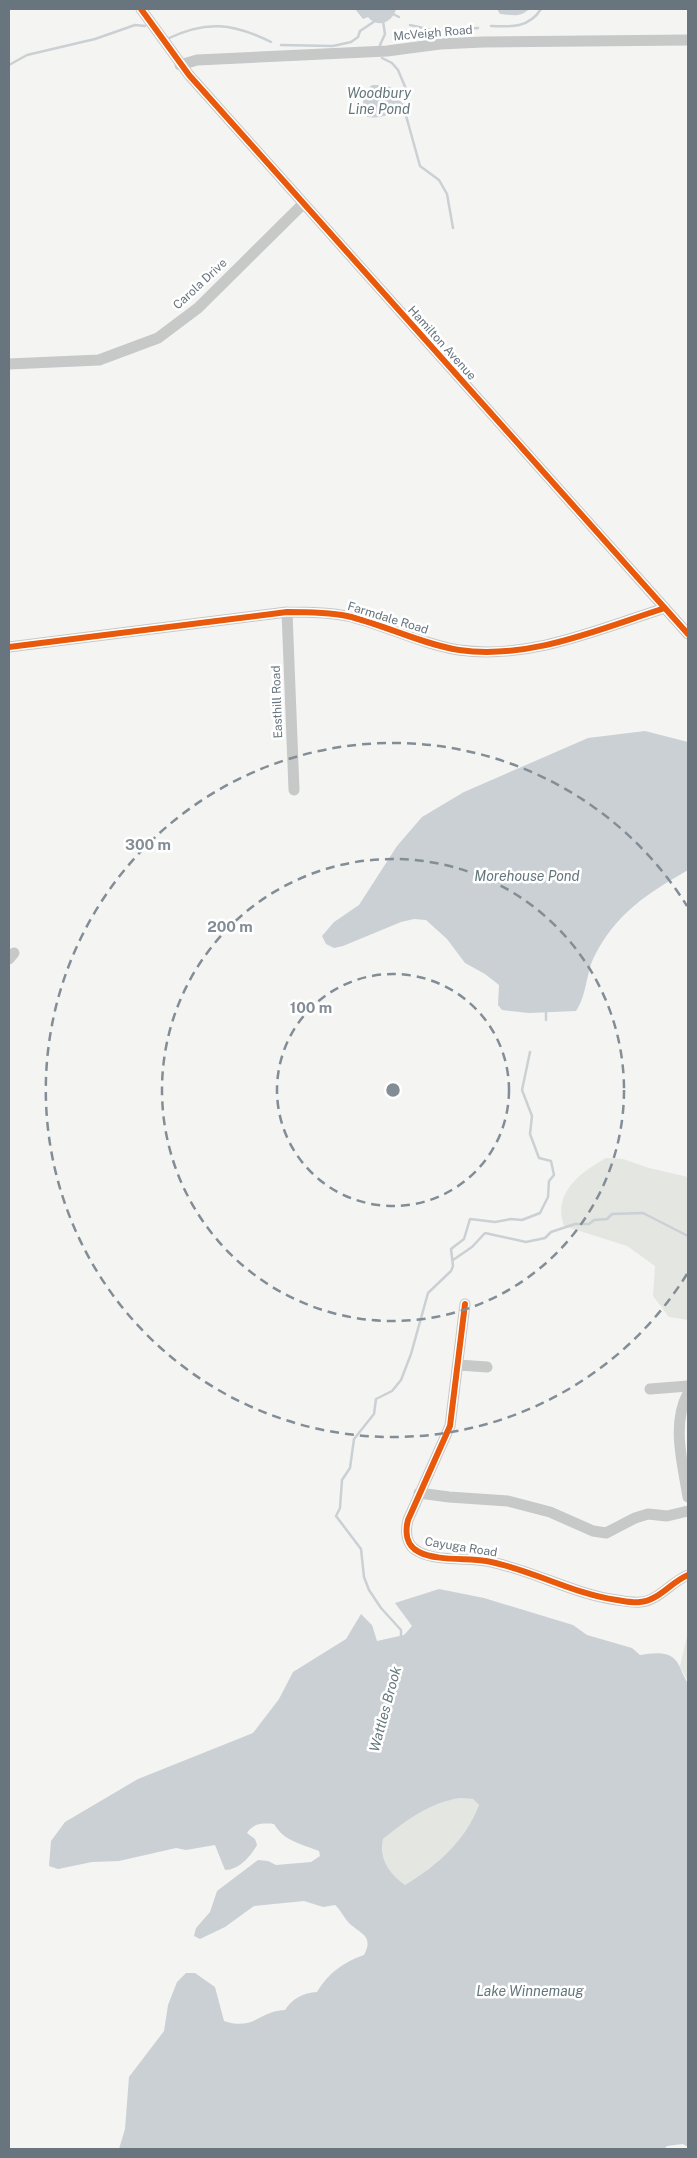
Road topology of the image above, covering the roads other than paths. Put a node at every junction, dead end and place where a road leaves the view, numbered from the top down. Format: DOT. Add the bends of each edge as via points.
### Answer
graph roads {
  1 [pos="142,9"];
  2 [pos="688,40"];
  3 [pos="180,65"];
  4 [pos="303,204"];
  5 [pos="9,364"];
  6 [pos="665,608"];
  7 [pos="287,612"];
  8 [pos="688,634"];
  9 [pos="9,647"];
  10 [pos="294,790"];
  11 [pos="465,1304"];
  12 [pos="459,1365"];
  13 [pos="487,1367"];
  14 [pos="688,1386"];
  15 [pos="650,1389"];
  16 [pos="688,1394"];
  17 [pos="419,1493"];
  18 [pos="688,1497"];
  19 [pos="688,1510"];
  20 [pos="688,1575"];
  1 -- 3 [label="street, Hamilton Avenue"];
  2 -- 3 [label="street, McVeigh Road" via="440,44 387,51 197,60"];
  3 -- 4 [label="street, Hamilton Avenue"];
  4 -- 5 [label="street, Carola Drive" via="200,307 158,338 99,360"];
  4 -- 6 [label="street, Hamilton Avenue"];
  6 -- 7 [label="street, Farmdale Road" via="524,650 491,651 459,650 347,616"];
  6 -- 8 [label="street, Hamilton Avenue"];
  7 -- 9 [label="street, Farmdale Road"];
  7 -- 10 [label="street, Easthill Road"];
  11 -- 12 [label="street, Cayuga Road"];
  12 -- 13 [label="street"];
  12 -- 17 [label="street, Cayuga Road" via="450,1426"];
  14 -- 15 [label="street"];
  16 -- 18 [label="street" via="682,1404 679,1424"];
  17 -- 19 [label="street" via="508,1501 550,1512 593,1531 606,1533 648,1514 667,1516"];
  17 -- 20 [label="street, Cayuga Road" via="405,1532 410,1545 418,1552 486,1561 601,1598 638,1603 651,1600"];
}
